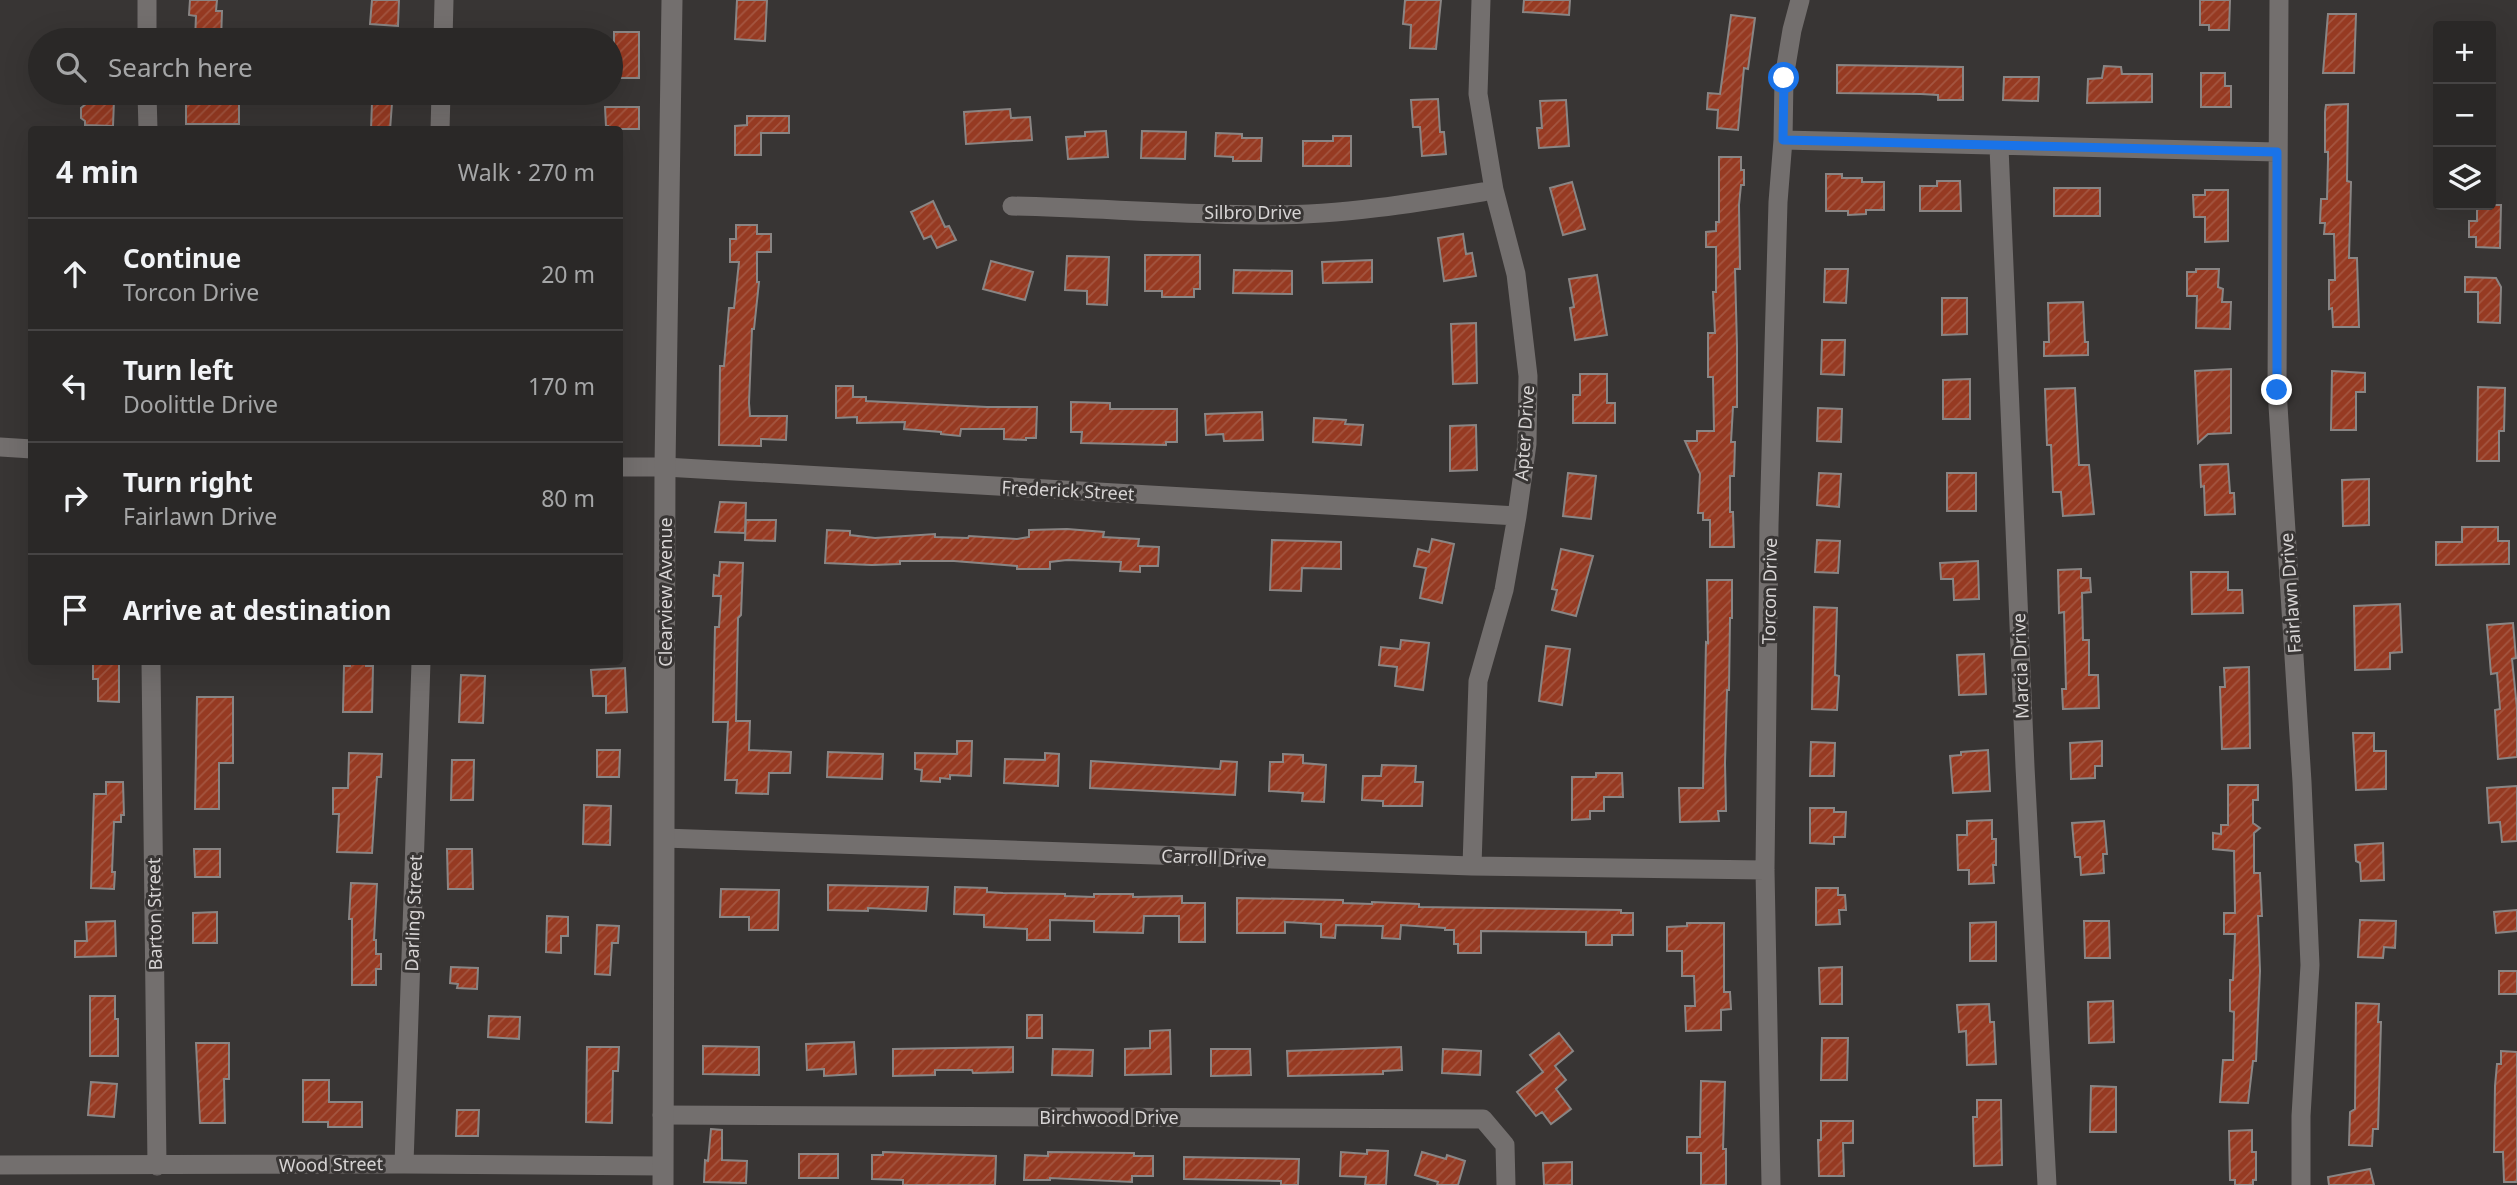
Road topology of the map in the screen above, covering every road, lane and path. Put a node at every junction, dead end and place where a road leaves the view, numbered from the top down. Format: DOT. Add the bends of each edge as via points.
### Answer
graph roads {
  1 [pos="147,0"];
  2 [pos="444,0"];
  3 [pos="672,0"];
  4 [pos="1481,0"];
  5 [pos="1800,0"];
  6 [pos="2279,0"];
  7 [pos="147,28"];
  8 [pos="443,28"];
  9 [pos="148,105"];
  10 [pos="441,105"];
  11 [pos="148,126"];
  12 [pos="440,126"];
  13 [pos="1783,140"];
  14 [pos="1999,147"];
  15 [pos="2277,152"];
  16 [pos="1494,190"];
  17 [pos="1012,206"];
  18 [pos="0,447"];
  19 [pos="28,449"];
  20 [pos="623,467"];
  21 [pos="665,467"];
  22 [pos="1517,516"];
  23 [pos="151,665"];
  24 [pos="421,665"];
  25 [pos="664,838"];
  26 [pos="1472,866"];
  27 [pos="1765,870"];
  28 [pos="662,1115"];
  29 [pos="404,1164"];
  30 [pos="0,1165"];
  31 [pos="157,1166"];
  32 [pos="662,1176"];
  33 [pos="1506,1185"];
  34 [pos="1771,1185"];
  35 [pos="2047,1185"];
  36 [pos="2301,1185"];
  1 -- 7 [label="street"];
  2 -- 8 [label="street"];
  3 -- 21 [label="street, Clearview Avenue"];
  4 -- 16 [label="street, Apter Drive" via="1478,94"];
  5 -- 13 [label="street, Torcon Drive" via="1784,78"];
  6 -- 15 [label="street, Fairlawn Drive"];
  9 -- 11 [label="street"];
  10 -- 12 [label="street"];
  13 -- 14 [label="street"];
  13 -- 27 [label="street, Torcon Drive" via="1769,526"];
  14 -- 15 [label="street"];
  14 -- 35 [label="street, Marcia Drive"];
  15 -- 36 [label="street, Fairlawn Drive" via="2277,390 2310,965"];
  16 -- 17 [label="street, Silbro Drive" via="1273,215"];
  16 -- 22 [label="street, Apter Drive" via="1516,274 1528,376 1527,444"];
  18 -- 19 [label="street"];
  20 -- 21 [label="street, Frederick Street"];
  21 -- 22 [label="street, Frederick Street"];
  21 -- 25 [label="street, Clearview Avenue"];
  22 -- 26 [label="street, Apter Drive" via="1504,590 1478,681"];
  23 -- 31 [label="street, Barton Street"];
  24 -- 29 [label="street, Darling Street"];
  25 -- 26 [label="street, Carroll Drive"];
  25 -- 28 [label="street, Clearview Avenue"];
  26 -- 27 [label="street, Carroll Drive"];
  27 -- 34 [label="street, Torcon Drive"];
  28 -- 32 [label="street, Clearview Avenue"];
  28 -- 33 [label="street, Birchwood Drive" via="1483,1119 1505,1145"];
  29 -- 31 [label="street, Wood Street"];
  29 -- 32 [label="street, Wood Street"];
  30 -- 31 [label="street, Wood Street"];
}
